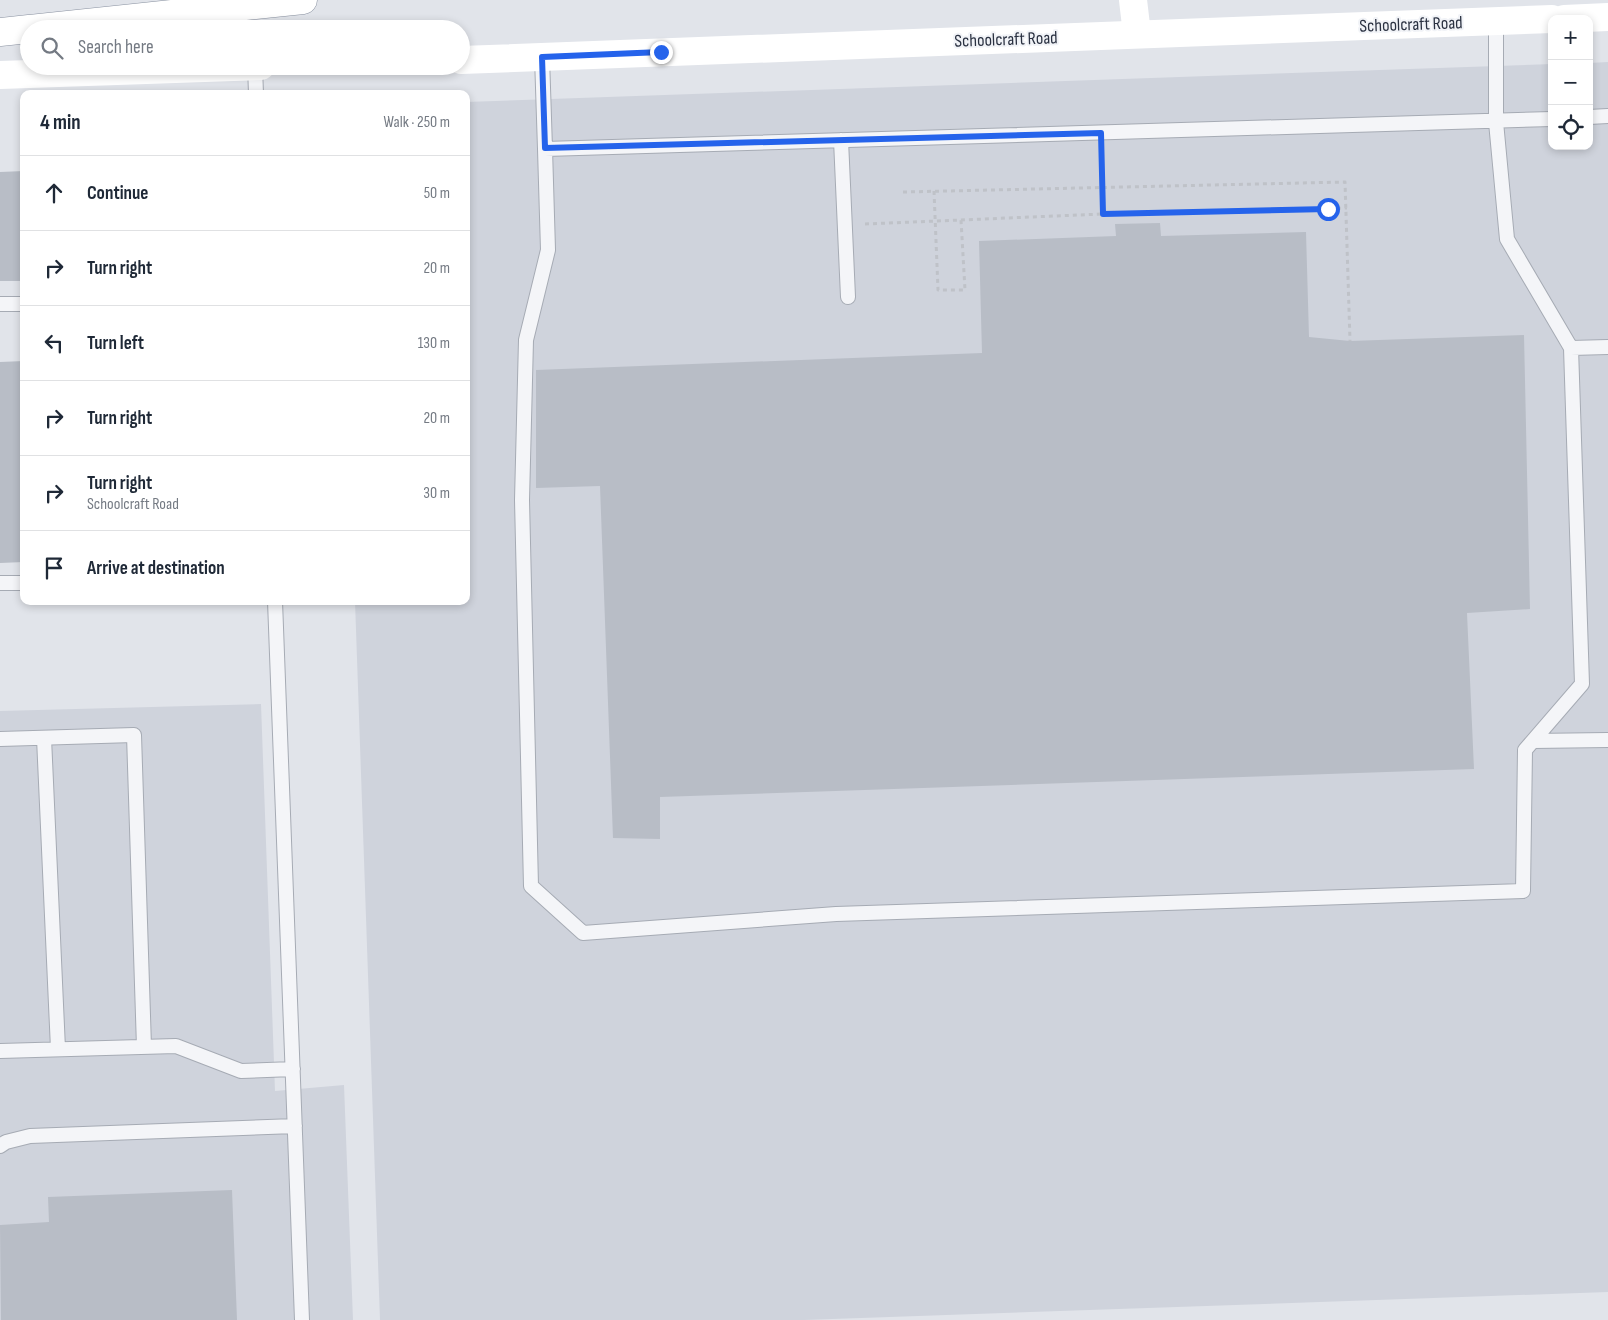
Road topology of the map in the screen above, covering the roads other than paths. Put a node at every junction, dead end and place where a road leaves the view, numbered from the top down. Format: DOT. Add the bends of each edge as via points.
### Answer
graph roads {
  1 [pos="303,0"];
  2 [pos="1133,0"];
  3 [pos="1608,17"];
  4 [pos="1593,18"];
  5 [pos="1548,19"];
  6 [pos="115,20"];
  7 [pos="1496,21"];
  8 [pos="20,30"];
  9 [pos="0,32"];
  10 [pos="1137,34"];
  11 [pos="542,57"];
  12 [pos="470,60"];
  13 [pos="20,74"];
  14 [pos="0,75"];
  15 [pos="255,75"];
  16 [pos="256,90"];
  17 [pos="1608,116"];
  18 [pos="1593,117"];
  19 [pos="1548,119"];
  20 [pos="1496,122"];
  21 [pos="841,140"];
  22 [pos="545,148"];
  23 [pos="848,297"];
  24 [pos="0,304"];
  25 [pos="20,304"];
  26 [pos="1608,347"];
  27 [pos="1571,348"];
  28 [pos="20,582"];
  29 [pos="0,583"];
  30 [pos="275,605"];
  31 [pos="44,738"];
  32 [pos="0,739"];
  33 [pos="1608,740"];
  34 [pos="1533,741"];
  35 [pos="144,1047"];
  36 [pos="58,1049"];
  37 [pos="0,1050"];
  38 [pos="293,1069"];
  39 [pos="295,1126"];
  40 [pos="0,1146"];
  41 [pos="302,1320"];
  1 -- 6 [label="main road"];
  2 -- 10 [label="main road"];
  3 -- 4 [label="main road"];
  5 -- 7 [label="main road, Schoolcraft Road"];
  7 -- 10 [label="main road, Schoolcraft Road"];
  7 -- 20 [label="lane"];
  8 -- 9 [label="main road"];
  10 -- 11 [label="main road, Schoolcraft Road"];
  11 -- 12 [label="main road, Schoolcraft Road"];
  11 -- 22 [label="lane"];
  13 -- 14 [label="main road"];
  15 -- 16 [label="lane"];
  17 -- 18 [label="lane"];
  19 -- 20 [label="lane"];
  20 -- 21 [label="lane"];
  20 -- 27 [label="lane" via="1507,239"];
  21 -- 22 [label="lane"];
  21 -- 23 [label="lane"];
  22 -- 34 [label="lane" via="548,250 526,340 522,500 531,886 583,933 836,914 1523,891 1525,750"];
  24 -- 25 [label="lane"];
  26 -- 27 [label="lane"];
  27 -- 34 [label="lane" via="1582,684"];
  28 -- 29 [label="lane"];
  30 -- 38 [label="lane"];
  31 -- 32 [label="lane"];
  31 -- 35 [label="lane" via="134,735"];
  31 -- 36 [label="lane"];
  33 -- 34 [label="lane"];
  35 -- 36 [label="lane"];
  35 -- 38 [label="lane" via="176,1046 241,1071"];
  36 -- 37 [label="lane"];
  38 -- 39 [label="lane"];
  39 -- 40 [label="lane" via="30,1136"];
  39 -- 41 [label="lane"];
}
